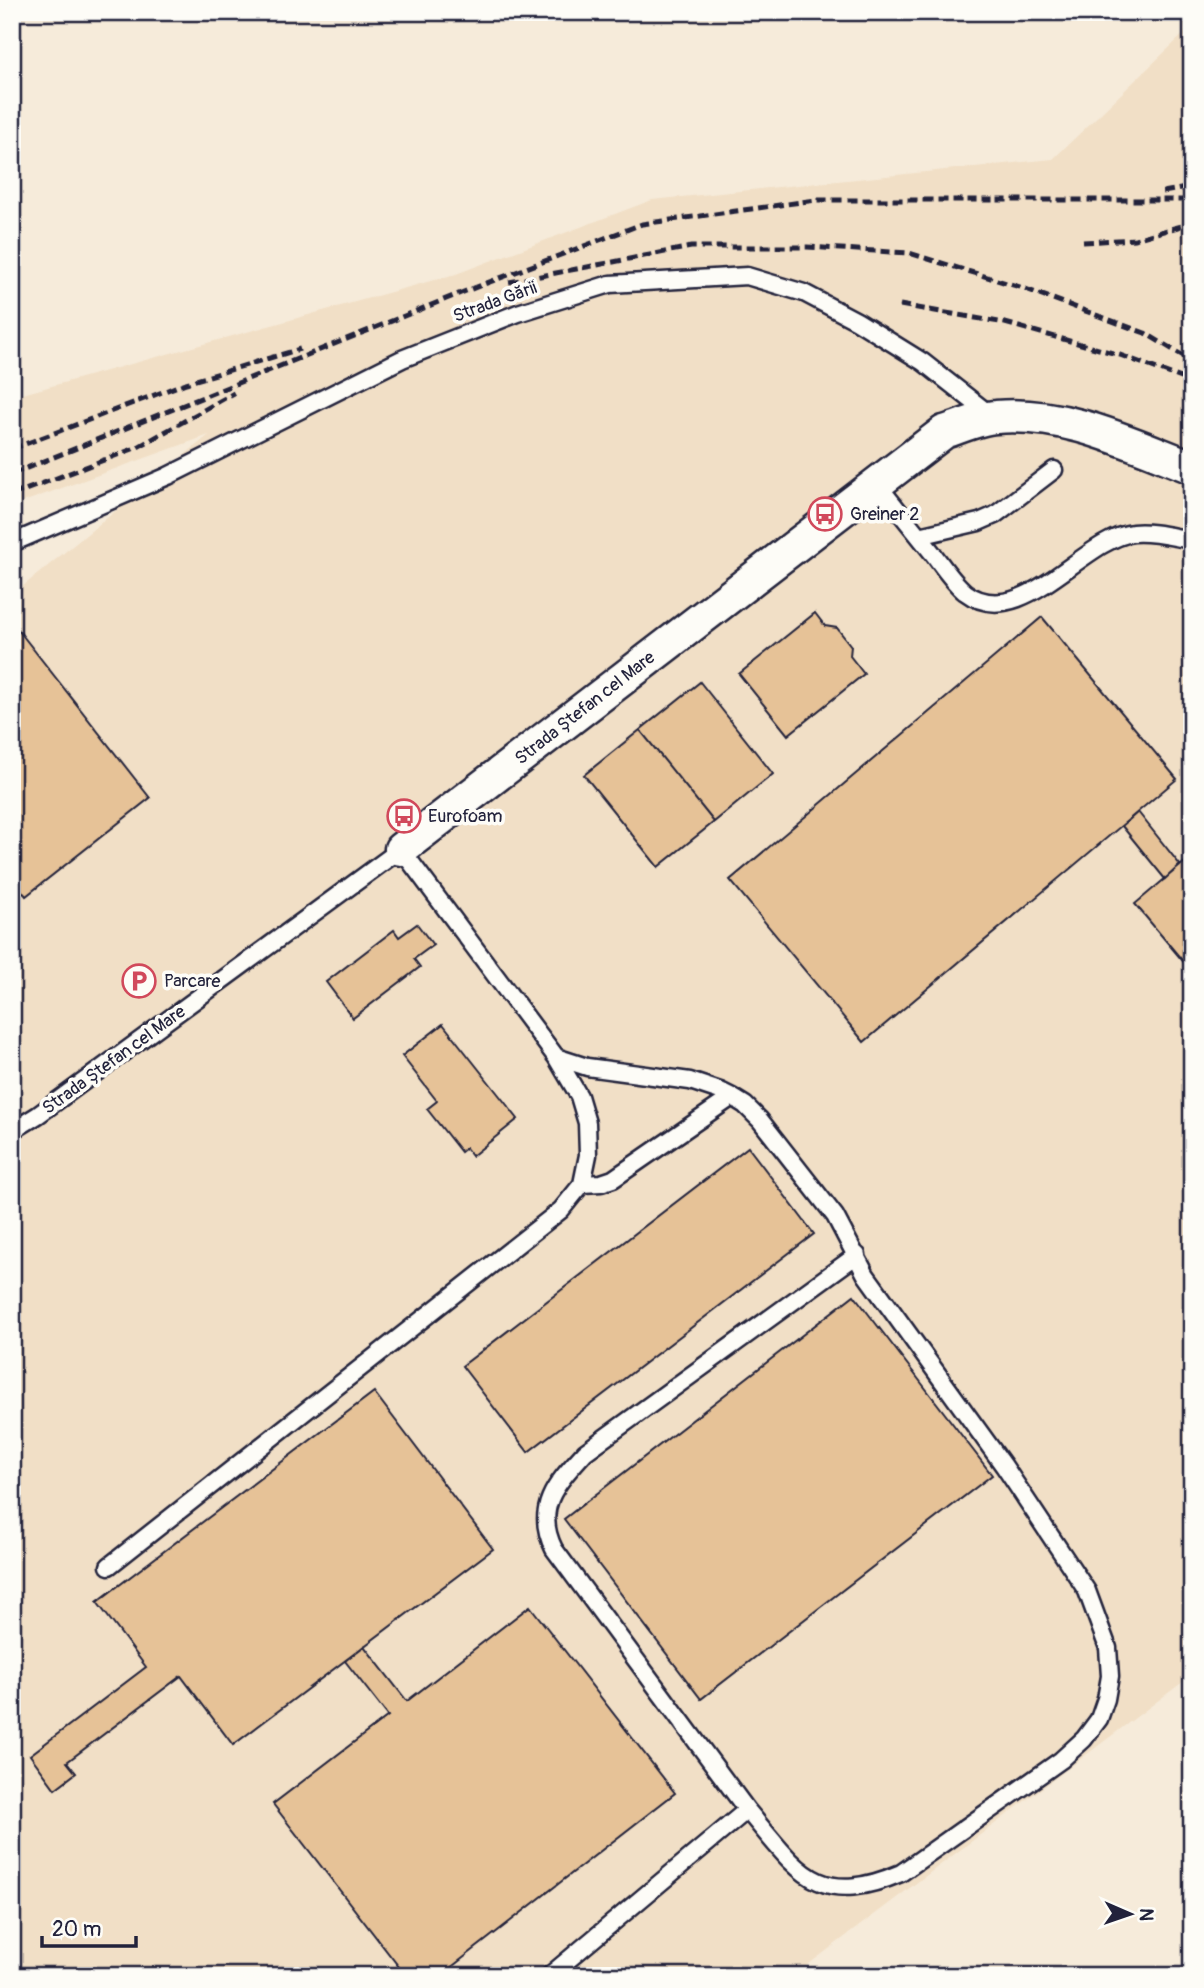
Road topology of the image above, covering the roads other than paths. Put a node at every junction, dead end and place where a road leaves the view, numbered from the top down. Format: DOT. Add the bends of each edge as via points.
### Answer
graph roads {
  1 [pos="993,417"];
  2 [pos="1192,467"];
  3 [pos="1054,470"];
  4 [pos="877,484"];
  5 [pos="919,536"];
  6 [pos="1192,540"];
  7 [pos="12,543"];
  8 [pos="401,849"];
  9 [pos="556,1057"];
  10 [pos="732,1097"];
  11 [pos="12,1131"];
  12 [pos="582,1184"];
  13 [pos="857,1255"];
  14 [pos="109,1566"];
  15 [pos="747,1810"];
  16 [pos="549,1976"];
  1 -- 2 [label="street, Strada Ștefan cel Mare" via="1042,417 1095,430"];
  1 -- 4 [label="street, Strada Ștefan cel Mare" via="944,432"];
  1 -- 7 [label="lane, Strada Gării" via="923,362 804,293 747,276 610,284 517,313 402,359 168,476"];
  3 -- 5 [label="lane" via="995,514"];
  4 -- 5 [label="lane"];
  4 -- 8 [label="street, Strada Ștefan cel Mare"];
  5 -- 6 [label="lane" via="966,593 986,601 1029,595 1104,544 1132,533"];
  8 -- 9 [label="lane"];
  8 -- 11 [label="lane, Strada Ștefan cel Mare"];
  9 -- 10 [label="lane" via="587,1067 690,1081"];
  9 -- 12 [label="lane" via="579,1096 587,1123 588,1155"];
  10 -- 12 [label="lane" via="613,1179"];
  10 -- 13 [label="lane" via="761,1120 835,1216"];
  12 -- 14 [label="lane" via="561,1210"];
  13 -- 15 [label="lane" via="585,1452 553,1493 546,1510 544,1522 554,1549"];
  13 -- 15 [label="lane" via="866,1275 1004,1466 1087,1591 1108,1648 1106,1699 1092,1729 1061,1760 901,1873 876,1884 856,1888 817,1882 798,1870"];
  15 -- 16 [label="lane"];
}
